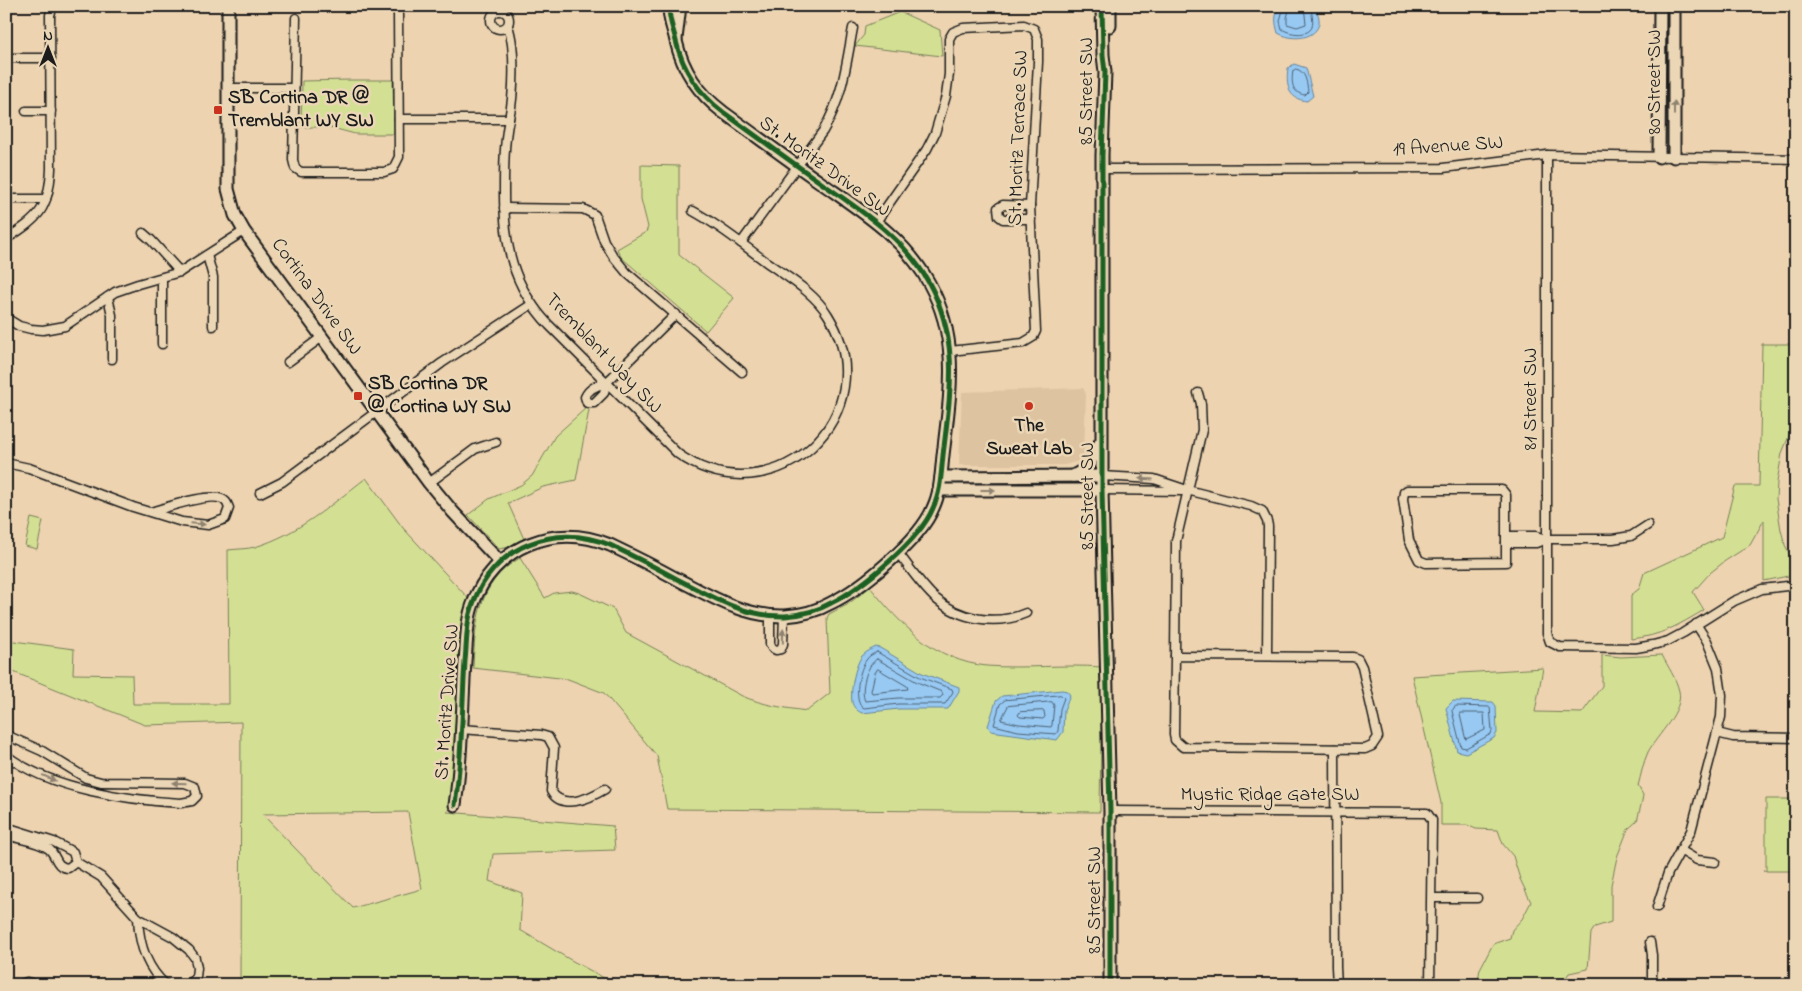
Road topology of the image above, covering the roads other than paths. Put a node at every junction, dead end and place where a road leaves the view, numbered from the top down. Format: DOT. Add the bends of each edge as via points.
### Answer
graph roads {
  1 [pos="53,6"];
  2 [pos="228,6"];
  3 [pos="669,6"];
  4 [pos="680,6"];
  5 [pos="1102,6"];
  6 [pos="1110,6"];
  7 [pos="1660,6"];
  8 [pos="1674,6"];
  9 [pos="398,12"];
  10 [pos="296,18"];
  11 [pos="508,26"];
  12 [pos="853,28"];
  13 [pos="676,39"];
  14 [pos="10,58"];
  15 [pos="51,58"];
  16 [pos="1674,71"];
  17 [pos="1105,72"];
  18 [pos="1660,72"];
  19 [pos="228,88"];
  20 [pos="294,88"];
  21 [pos="26,111"];
  22 [pos="51,111"];
  23 [pos="399,119"];
  24 [pos="509,119"];
  25 [pos="1547,155"];
  26 [pos="1659,157"];
  27 [pos="1674,157"];
  28 [pos="1796,159"];
  29 [pos="798,166"];
  30 [pos="1102,169"];
  31 [pos="6,198"];
  32 [pos="46,199"];
  33 [pos="1030,206"];
  34 [pos="504,208"];
  35 [pos="693,211"];
  36 [pos="1030,219"];
  37 [pos="876,222"];
  38 [pos="244,231"];
  39 [pos="144,233"];
  40 [pos="6,239"];
  41 [pos="741,243"];
  42 [pos="207,255"];
  43 [pos="180,272"];
  44 [pos="162,278"];
  45 [pos="108,297"];
  46 [pos="532,304"];
  47 [pos="676,314"];
  48 [pos="6,318"];
  49 [pos="213,326"];
  50 [pos="322,337"];
  51 [pos="162,344"];
  52 [pos="950,351"];
  53 [pos="112,360"];
  54 [pos="288,362"];
  55 [pos="742,372"];
  56 [pos="606,382"];
  57 [pos="1198,393"];
  58 [pos="377,411"];
  59 [pos="1102,440"];
  60 [pos="496,442"];
  61 [pos="6,463"];
  62 [pos="941,476"];
  63 [pos="1102,476"];
  64 [pos="1072,477"];
  65 [pos="430,483"];
  66 [pos="939,490"];
  67 [pos="1102,490"];
  68 [pos="1187,490"];
  69 [pos="260,493"];
  70 [pos="151,512"];
  71 [pos="1648,525"];
  72 [pos="1547,539"];
  73 [pos="1506,540"];
  74 [pos="898,553"];
  75 [pos="500,562"];
  76 [pos="1796,585"];
  77 [pos="1026,613"];
  78 [pos="770,616"];
  79 [pos="784,616"];
  80 [pos="1696,624"];
  81 [pos="1175,656"];
  82 [pos="1267,656"];
  83 [pos="461,730"];
  84 [pos="1717,733"];
  85 [pos="6,734"];
  86 [pos="1796,738"];
  87 [pos="1335,749"];
  88 [pos="6,755"];
  89 [pos="605,789"];
  90 [pos="455,805"];
  91 [pos="1110,810"];
  92 [pos="1336,812"];
  93 [pos="6,827"];
  94 [pos="6,835"];
  95 [pos="1680,850"];
  96 [pos="76,862"];
  97 [pos="1715,862"];
  98 [pos="1432,898"];
  99 [pos="1476,898"];
  100 [pos="1658,907"];
  101 [pos="138,918"];
  102 [pos="1650,942"];
  103 [pos="6,981"];
  104 [pos="9,985"];
  105 [pos="19,985"];
  106 [pos="37,985"];
  107 [pos="166,985"];
  108 [pos="188,985"];
  109 [pos="1110,985"];
  110 [pos="1337,985"];
  111 [pos="1430,985"];
  112 [pos="1652,985"];
  1 -- 15 [label="street" via="50,14"];
  2 -- 19 [label="street, Cortina Drive SW"];
  3 -- 13 [label="street, St. Moritz Drive SW" via="670,23"];
  4 -- 13 [label="street, St. Moritz Drive SW"];
  5 -- 17 [label="street, 85 Street SW"];
  6 -- 17 [label="street, 85 Street SW" via="1109,55"];
  7 -- 18 [label="street, 80 Street SW"];
  8 -- 16 [label="street, 80 Street SW"];
  9 -- 23 [label="street"];
  10 -- 20 [label="street"];
  11 -- 24 [label="street, Tremblant Way SW" via="512,38"];
  12 -- 29 [label="street" via="842,88 833,114"];
  13 -- 29 [label="street, St. Moritz Drive SW" via="686,71 702,95"];
  14 -- 15 [label="street"];
  15 -- 22 [label="street"];
  16 -- 18 [label="street"];
  27 -- 16 [label="street, 80 Street SW, one-way"];
  17 -- 30 [label="street, 85 Street SW"];
  18 -- 26 [label="street, 80 Street SW"];
  19 -- 20 [label="street"];
  19 -- 38 [label="street, Cortina Drive SW" via="228,189 235,215"];
  20 -- 23 [label="street" via="293,164 299,172 388,172 396,166 399,158"];
  21 -- 22 [label="street"];
  22 -- 32 [label="street" via="50,185"];
  23 -- 24 [label="street"];
  24 -- 34 [label="street, Tremblant Way SW" via="504,156"];
  25 -- 26 [label="street, 19 Avenue SW"];
  25 -- 30 [label="street, 19 Avenue SW" via="1443,168"];
  25 -- 72 [label="street, 81 Street SW"];
  26 -- 27 [label="street, 19 Avenue SW"];
  27 -- 28 [label="street, 19 Avenue SW"];
  29 -- 37 [label="street, St. Moritz Drive SW"];
  29 -- 41 [label="street"];
  30 -- 59 [label="street, 85 Street SW"];
  31 -- 32 [label="street"];
  32 -- 40 [label="street" via="28,225"];
  33 -- 36 [label="street, St. Moritz Terrace SW"];
  33 -- 36 [label="street" via="1003,205 998,208 999,216 1003,218"];
  33 -- 37 [label="street, St. Moritz Terrace SW" via="1037,34 1024,25 963,28 953,32 949,39 948,86 935,134"];
  34 -- 46 [label="street, Tremblant Way SW" via="509,255 522,289"];
  34 -- 47 [label="street" via="583,209 592,212 604,241 620,265"];
  35 -- 41 [label="street, Tremblant Way SW"];
  36 -- 52 [label="street, St. Moritz Terrace SW" via="1035,312 1031,339"];
  37 -- 52 [label="street, St. Moritz Drive SW" via="903,246 929,283 946,328"];
  38 -- 42 [label="street"];
  38 -- 50 [label="street, Cortina Drive SW"];
  39 -- 43 [label="street"];
  41 -- 56 [label="street, Tremblant Way SW" via="817,300 840,340 845,370 841,398 830,424 813,447 797,459 768,472 741,475 714,472 678,454"];
  42 -- 43 [label="street"];
  42 -- 49 [label="street" via="213,277"];
  43 -- 44 [label="street"];
  44 -- 45 [label="street"];
  44 -- 51 [label="street"];
  45 -- 48 [label="street" via="72,323 57,329 30,330"];
  45 -- 53 [label="street" via="112,315"];
  46 -- 56 [label="street, Tremblant Way SW"];
  46 -- 58 [label="street" via="442,363"];
  47 -- 55 [label="street"];
  47 -- 56 [label="street"];
  50 -- 54 [label="street"];
  50 -- 58 [label="street, Cortina Drive SW"];
  52 -- 62 [label="street, St. Moritz Drive SW" via="952,373"];
  57 -- 68 [label="street" via="1202,430"];
  58 -- 65 [label="street, Cortina Drive SW"];
  58 -- 69 [label="street" via="282,482"];
  59 -- 63 [label="street, 85 Street SW"];
  59 -- 64 [label="street" via="1087,468"];
  60 -- 65 [label="street" via="475,449"];
  61 -- 70 [label="street" via="29,468"];
  62 -- 64 [label="street"];
  62 -- 66 [label="street, St. Moritz Drive SW"];
  63 -- 64 [label="street"];
  63 -- 67 [label="street, 85 Street SW"];
  68 -- 63 [label="street, one-way" via="1154,479"];
  65 -- 75 [label="street, Cortina Drive SW"];
  66 -- 67 [label="street, one-way"];
  66 -- 74 [label="street, St. Moritz Drive SW" via="926,521 911,542"];
  67 -- 68 [label="street"];
  67 -- 91 [label="street, 85 Street SW"];
  68 -- 81 [label="street" via="1176,541"];
  68 -- 82 [label="street" via="1251,506 1265,516 1268,526"];
  70 -- 70 [label="street, one-way" via="182,522 208,525 225,519 229,508 223,499 212,497"];
  71 -- 72 [label="street" via="1622,538"];
  72 -- 73 [label="street" via="1536,536"];
  72 -- 80 [label="street, 81 Street SW" via="1547,633 1550,642 1560,647 1653,646"];
  73 -- 73 [label="street" via="1506,495 1502,490 1407,490 1402,496 1409,540 1423,562 1506,562"];
  74 -- 77 [label="street" via="936,598 963,614 994,621"];
  74 -- 79 [label="street, St. Moritz Drive SW" via="830,604"];
  75 -- 78 [label="street, St. Moritz Drive SW" via="541,540 564,536 591,538 610,544 729,605"];
  75 -- 83 [label="street, St. Moritz Drive SW" via="480,587 469,617"];
  76 -- 80 [label="street" via="1762,589 1727,604"];
  78 -- 79 [label="street, St. Moritz Drive SW"];
  78 -- 79 [label="street, one-way" via="770,644 776,650 783,644"];
  80 -- 84 [label="street" via="1710,647 1720,676 1722,707"];
  81 -- 82 [label="street"];
  81 -- 87 [label="street" via="1174,735 1180,746"];
  82 -- 87 [label="street" via="1349,657 1361,662 1378,737 1368,748"];
  83 -- 89 [label="street" via="548,737 554,748 552,791 558,800 583,799"];
  83 -- 90 [label="street, St. Moritz Drive SW"];
  84 -- 86 [label="street" via="1733,737"];
  84 -- 95 [label="street" via="1691,831"];
  88 -- 85 [label="street, one-way" via="55,780 93,792 181,803 192,801 197,794 193,785 184,783 101,782 86,778"];
  87 -- 92 [label="street"];
  91 -- 92 [label="street, Mystic Ridge Gate SW"];
  91 -- 109 [label="street, 85 Street SW"];
  92 -- 98 [label="street, Mystic Ridge Gate SW" via="1423,812 1430,815"];
  92 -- 110 [label="street"];
  93 -- 96 [label="street" via="61,844 73,852"];
  94 -- 96 [label="street" via="46,847 62,868"];
  95 -- 97 [label="street" via="1697,860"];
  95 -- 100 [label="street" via="1666,877"];
  96 -- 101 [label="street" via="101,877"];
  98 -- 99 [label="street"];
  98 -- 111 [label="street"];
  101 -- 107 [label="street" via="146,957 152,970"];
  101 -- 108 [label="street" via="182,943 195,958 196,976"];
  102 -- 112 [label="street"];
  103 -- 104 [label="street"];
  105 -- 106 [label="street" via="27,982"];
}
